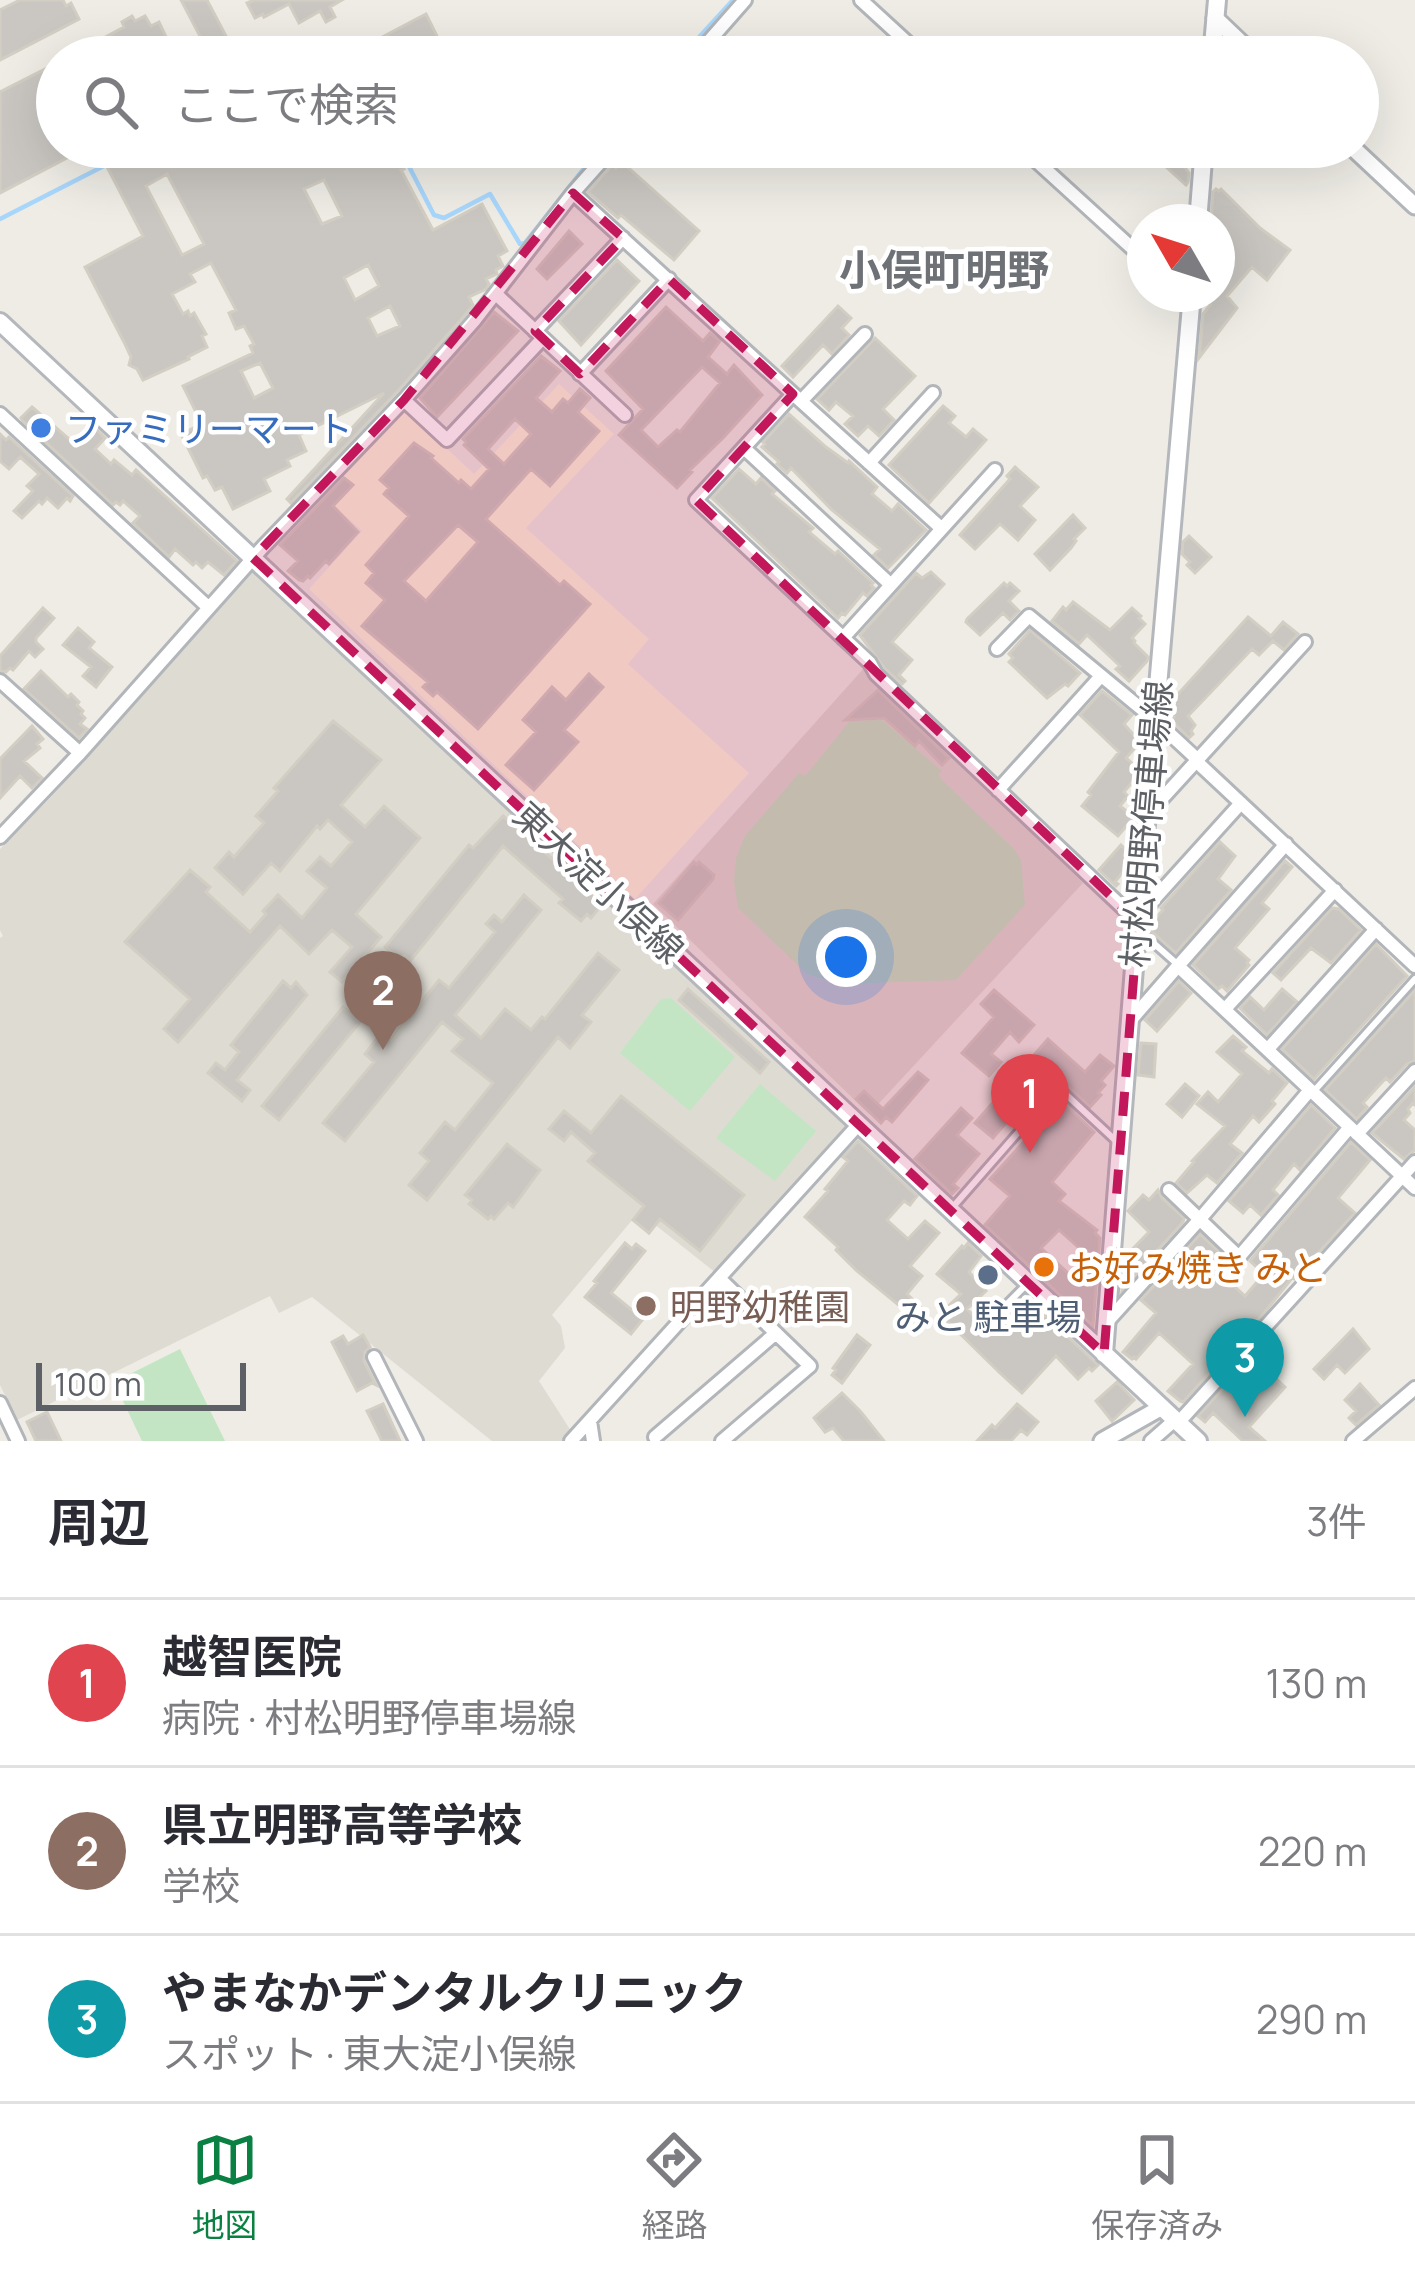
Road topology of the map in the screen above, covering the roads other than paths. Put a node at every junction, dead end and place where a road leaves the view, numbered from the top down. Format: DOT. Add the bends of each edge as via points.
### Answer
graph roads {
  1 [pos="746,0"];
  2 [pos="861,0"];
  3 [pos="1216,9"];
  4 [pos="713,36"];
  5 [pos="900,36"];
  6 [pos="1238,36"];
  7 [pos="595,168"];
  8 [pos="1044,168"];
  9 [pos="1202,168"];
  10 [pos="1374,168"];
  11 [pos="573,193"];
  12 [pos="1199,204"];
  13 [pos="1415,206"];
  14 [pos="623,238"];
  15 [pos="1127,244"];
  16 [pos="669,279"];
  17 [pos="496,294"];
  18 [pos="1187,312"];
  19 [pos="2,328"];
  20 [pos="539,334"];
  21 [pos="865,334"];
  22 [pos="580,374"];
  23 [pos="933,393"];
  24 [pos="797,398"];
  25 [pos="404,400"];
  26 [pos="0,414"];
  27 [pos="625,415"];
  28 [pos="744,448"];
  29 [pos="869,463"];
  30 [pos="995,470"];
  31 [pos="941,528"];
  32 [pos="253,558"];
  33 [pos="890,585"];
  34 [pos="209,608"];
  35 [pos="843,638"];
  36 [pos="1305,642"];
  37 [pos="997,649"];
  38 [pos="1101,676"];
  39 [pos="0,681"];
  40 [pos="1156,721"];
  41 [pos="80,753"];
  42 [pos="1197,761"];
  43 [pos="998,790"];
  44 [pos="1241,803"];
  45 [pos="1148,814"];
  46 [pos="0,837"];
  47 [pos="1286,844"];
  48 [pos="1335,890"];
  49 [pos="1138,923"];
  50 [pos="1376,929"];
  51 [pos="1178,966"];
  52 [pos="1415,966"];
  53 [pos="1415,979"];
  54 [pos="1225,1009"];
  55 [pos="1130,1021"];
  56 [pos="1268,1049"];
  57 [pos="1415,1071"];
  58 [pos="1311,1091"];
  59 [pos="859,1124"];
  60 [pos="1353,1131"];
  61 [pos="1119,1144"];
  62 [pos="1415,1162"];
  63 [pos="1402,1176"];
  64 [pos="1415,1188"];
  65 [pos="1168,1190"];
  66 [pos="950,1210"];
  67 [pos="1200,1219"];
  68 [pos="719,1278"];
  69 [pos="1028,1282"];
  70 [pos="990,1321"];
  71 [pos="1106,1323"];
  72 [pos="776,1333"];
  73 [pos="1104,1354"];
  74 [pos="374,1357"];
  75 [pos="1415,1388"];
  76 [pos="0,1403"];
  77 [pos="1172,1416"];
  78 [pos="590,1421"];
  79 [pos="655,1437"];
  80 [pos="18,1441"];
  81 [pos="416,1441"];
  82 [pos="572,1441"];
  83 [pos="593,1441"];
  84 [pos="722,1441"];
  85 [pos="1102,1441"];
  86 [pos="1151,1441"];
  87 [pos="1198,1441"];
  88 [pos="1353,1441"];
  1 -- 4 [label="street"];
  2 -- 5 [label="street"];
  3 -- 6 [label="street"];
  7 -- 11 [label="street"];
  8 -- 15 [label="street"];
  9 -- 12 [label="main road"];
  10 -- 13 [label="street"];
  11 -- 14 [label="street"];
  11 -- 17 [label="street"];
  14 -- 16 [label="street"];
  14 -- 20 [label="street"];
  16 -- 22 [label="street"];
  16 -- 24 [label="street"];
  17 -- 20 [label="street"];
  17 -- 25 [label="street"];
  18 -- 40 [label="main road, 村松明野停車場線"];
  19 -- 32 [label="main road, 東大淀小俣線"];
  20 -- 22 [label="street"];
  20 -- 25 [label="street" via="448,440"];
  21 -- 24 [label="street"];
  22 -- 27 [label="street"];
  23 -- 29 [label="street"];
  24 -- 28 [label="street"];
  24 -- 29 [label="street"];
  25 -- 32 [label="street"];
  26 -- 34 [label="street"];
  28 -- 33 [label="street"];
  28 -- 35 [label="street" via="696,500"];
  29 -- 31 [label="street"];
  30 -- 31 [label="street"];
  31 -- 33 [label="street"];
  32 -- 34 [label="street"];
  32 -- 59 [label="main road, 東大淀小俣線"];
  33 -- 35 [label="street"];
  34 -- 41 [label="street"];
  35 -- 43 [label="street"];
  36 -- 42 [label="street"];
  37 -- 38 [label="street" via="1029,616"];
  38 -- 40 [label="street"];
  38 -- 43 [label="street"];
  39 -- 41 [label="street"];
  40 -- 42 [label="street"];
  40 -- 45 [label="main road, 村松明野停車場線"];
  41 -- 46 [label="street"];
  42 -- 44 [label="street"];
  42 -- 45 [label="street"];
  43 -- 49 [label="street"];
  44 -- 47 [label="street"];
  44 -- 49 [label="street"];
  45 -- 49 [label="main road, 村松明野停車場線"];
  47 -- 48 [label="street"];
  47 -- 51 [label="street"];
  48 -- 50 [label="street"];
  48 -- 54 [label="street"];
  49 -- 51 [label="lane"];
  49 -- 55 [label="main road, 村松明野停車場線"];
  50 -- 52 [label="street"];
  50 -- 56 [label="street"];
  51 -- 54 [label="street"];
  51 -- 55 [label="street"];
  53 -- 58 [label="lane"];
  54 -- 56 [label="street"];
  55 -- 61 [label="main road, 村松明野停車場線"];
  56 -- 58 [label="street"];
  57 -- 60 [label="street"];
  58 -- 60 [label="street"];
  58 -- 67 [label="street"];
  59 -- 66 [label="main road, 東大淀小俣線"];
  59 -- 68 [label="street"];
  60 -- 63 [label="street"];
  60 -- 67 [label="street" via="1239,1257"];
  61 -- 66 [label="lane" via="1058,1087"];
  61 -- 71 [label="main road, 村松明野停車場線"];
  62 -- 63 [label="street"];
  63 -- 64 [label="street"];
  63 -- 77 [label="street"];
  65 -- 67 [label="street"];
  66 -- 69 [label="main road, 東大淀小俣線"];
  67 -- 71 [label="street"];
  68 -- 72 [label="street"];
  68 -- 78 [label="street"];
  69 -- 70 [label="lane"];
  69 -- 73 [label="main road, 東大淀小俣線"];
  71 -- 73 [label="main road, 村松明野停車場線"];
  72 -- 79 [label="street"];
  72 -- 84 [label="street" via="810,1366"];
  73 -- 77 [label="main road, 東大淀小俣線"];
  74 -- 81 [label="street"];
  75 -- 88 [label="street"];
  76 -- 80 [label="street"];
  77 -- 85 [label="street"];
  77 -- 86 [label="street"];
  77 -- 87 [label="main road, 東大淀小俣線"];
  78 -- 82 [label="street"];
  78 -- 83 [label="street"];
}
